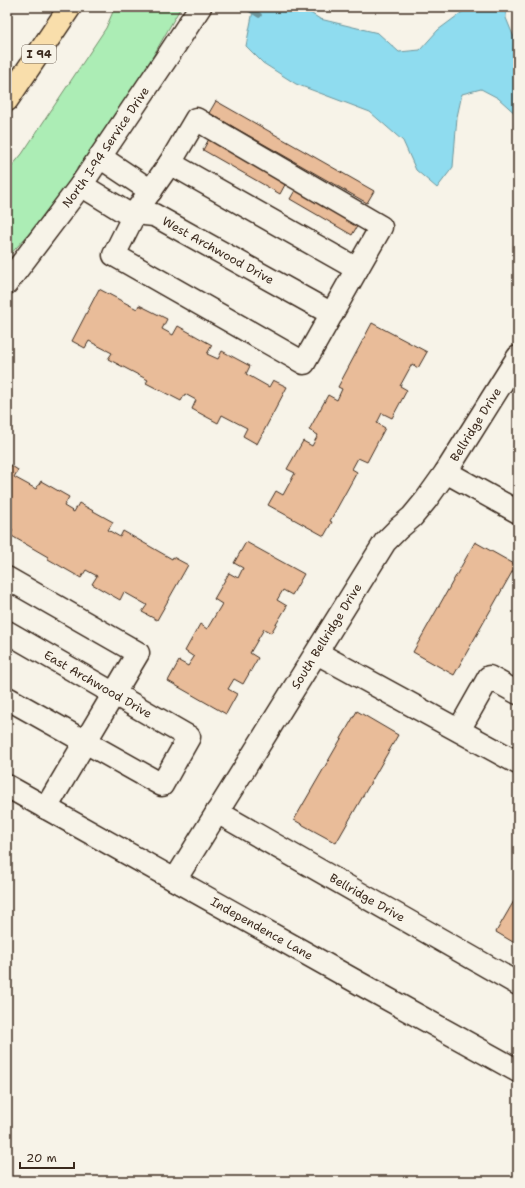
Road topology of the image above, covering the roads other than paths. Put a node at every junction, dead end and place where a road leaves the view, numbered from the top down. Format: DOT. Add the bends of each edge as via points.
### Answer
graph roads {
  1 [pos="70,7"];
  2 [pos="200,7"];
  3 [pos="7,100"];
  4 [pos="100,157"];
  5 [pos="170,163"];
  6 [pos="81,185"];
  7 [pos="150,191"];
  8 [pos="135,213"];
  9 [pos="357,269"];
  10 [pos="7,283"];
  11 [pos="332,314"];
  12 [pos="518,357"];
  13 [pos="446,472"];
  14 [pos="518,512"];
  15 [pos="7,578"];
  16 [pos="7,632"];
  17 [pos="317,653"];
  18 [pos="518,693"];
  19 [pos="114,694"];
  20 [pos="7,698"];
  21 [pos="459,730"];
  22 [pos="85,742"];
  23 [pos="518,763"];
  24 [pos="7,786"];
  25 [pos="46,808"];
  26 [pos="217,812"];
  27 [pos="175,880"];
  28 [pos="518,984"];
  29 [pos="518,1071"];
  1 -- 3 [label="highway, I 94"];
  2 -- 4 [label="street, North I-94 Service Drive"];
  4 -- 6 [label="street, North I-94 Service Drive"];
  4 -- 7 [label="street"];
  5 -- 7 [label="street"];
  5 -- 9 [label="street"];
  5 -- 9 [label="street" via="196,119 381,227"];
  6 -- 8 [label="street, West Archwood Drive" via="125,212"];
  6 -- 10 [label="street, North I-94 Service Drive"];
  7 -- 8 [label="street"];
  8 -- 11 [label="street, West Archwood Drive" via="154,215"];
  8 -- 11 [label="street" via="114,255 304,363"];
  9 -- 11 [label="street"];
  12 -- 13 [label="street, Bellridge Drive"];
  13 -- 14 [label="street"];
  13 -- 17 [label="street, South Bellridge Drive" via="412,517 385,542"];
  15 -- 19 [label="street" via="138,653"];
  16 -- 19 [label="street, East Archwood Drive"];
  17 -- 21 [label="street"];
  17 -- 26 [label="street, South Bellridge Drive"];
  18 -- 21 [label="street" via="489,677"];
  19 -- 22 [label="street"];
  19 -- 22 [label="street, East Archwood Drive" via="189,737 162,785"];
  20 -- 22 [label="street"];
  21 -- 23 [label="street"];
  22 -- 25 [label="street"];
  24 -- 25 [label="street, Independence Lane"];
  25 -- 27 [label="street, Independence Lane"];
  26 -- 27 [label="street, South Bellridge Drive"];
  26 -- 28 [label="street, Bellridge Drive"];
  27 -- 29 [label="street, Independence Lane"];
}
